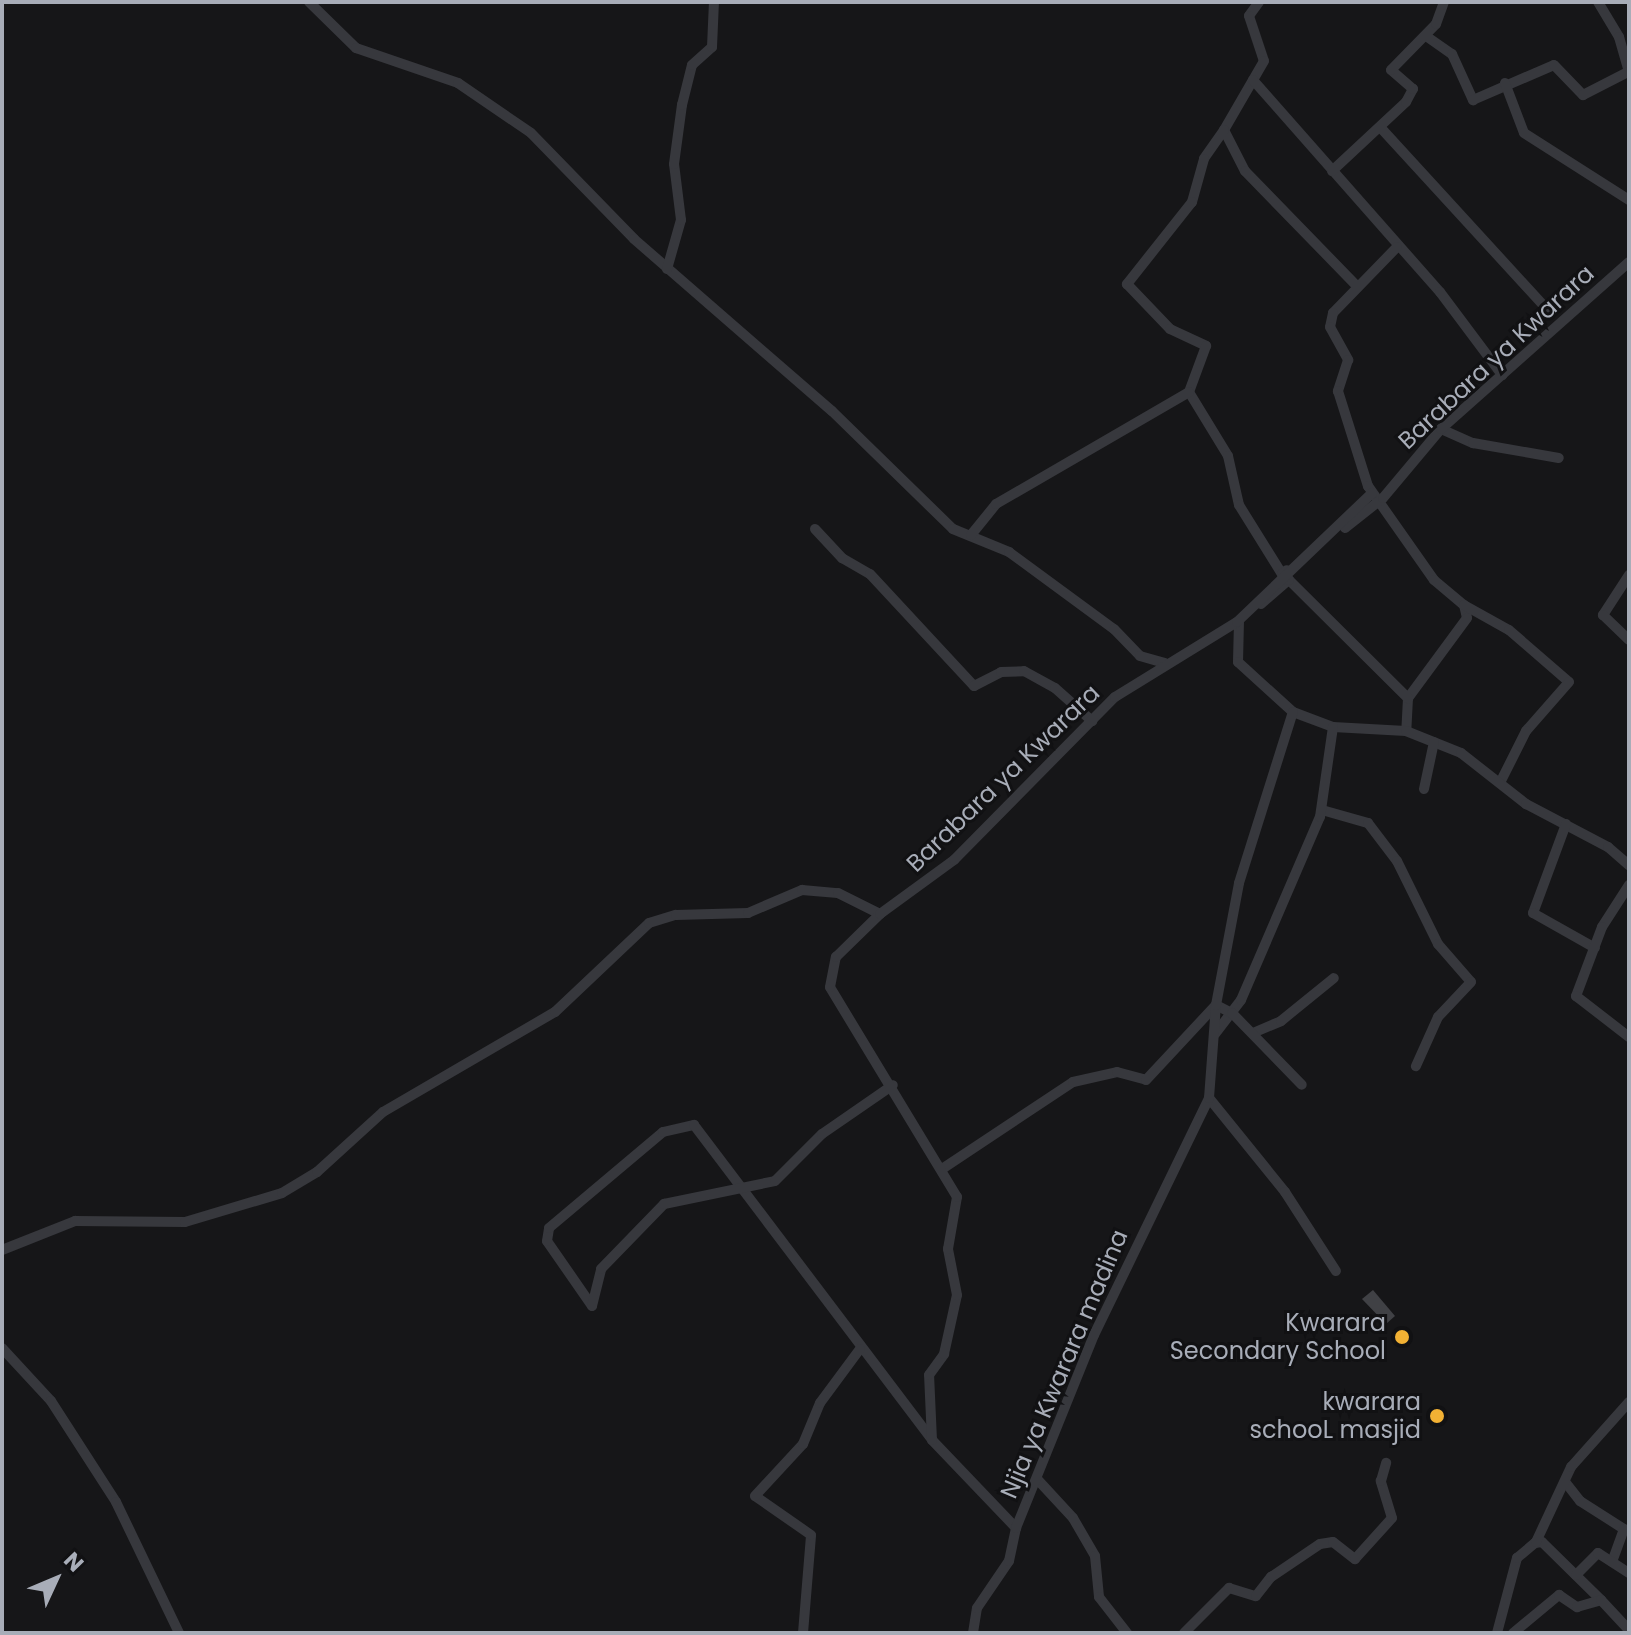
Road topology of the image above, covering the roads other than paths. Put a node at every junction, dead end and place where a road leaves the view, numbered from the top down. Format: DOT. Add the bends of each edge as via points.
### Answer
graph roads {
  1 [pos="309,2"];
  2 [pos="714,2"];
  3 [pos="1248,2"];
  4 [pos="1259,2"];
  5 [pos="1444,2"];
  6 [pos="1598,2"];
  7 [pos="1249,16"];
  8 [pos="1426,36"];
  9 [pos="1629,72"];
  10 [pos="1253,80"];
  11 [pos="1505,83"];
  12 [pos="1380,127"];
  13 [pos="1224,130"];
  14 [pos="1332,171"];
  15 [pos="1629,200"];
  16 [pos="1397,247"];
  17 [pos="1629,262"];
  18 [pos="667,269"];
  19 [pos="1357,286"];
  20 [pos="1546,308"];
  21 [pos="1502,375"];
  22 [pos="1189,392"];
  23 [pos="1441,429"];
  24 [pos="1559,458"];
  25 [pos="1372,493"];
  26 [pos="1377,504"];
  27 [pos="815,529"];
  28 [pos="971,535"];
  29 [pos="1629,575"];
  30 [pos="1286,577"];
  31 [pos="1464,605"];
  32 [pos="1237,622"];
  33 [pos="1629,640"];
  34 [pos="1165,663"];
  35 [pos="1408,698"];
  36 [pos="1293,712"];
  37 [pos="1092,721"];
  38 [pos="1333,727"];
  39 [pos="1406,731"];
  40 [pos="1434,742"];
  41 [pos="1500,783"];
  42 [pos="1424,789"];
  43 [pos="1322,810"];
  44 [pos="1566,824"];
  45 [pos="1629,865"];
  46 [pos="1629,885"];
  47 [pos="880,914"];
  48 [pos="1595,948"];
  49 [pos="1334,978"];
  50 [pos="1216,1005"];
  51 [pos="1232,1013"];
  52 [pos="1627,1030"];
  53 [pos="1253,1033"];
  54 [pos="1214,1034"];
  55 [pos="1416,1066"];
  56 [pos="893,1085"];
  57 [pos="1302,1085"];
  58 [pos="1209,1098"];
  59 [pos="942,1169"];
  60 [pos="749,1191"];
  61 [pos="2,1250"];
  62 [pos="1336,1271"];
  63 [pos="2,1348"];
  64 [pos="860,1349"];
  65 [pos="1629,1402"];
  66 [pos="932,1440"];
  67 [pos="1386,1463"];
  68 [pos="1037,1479"];
  69 [pos="1566,1483"];
  70 [pos="1016,1528"];
  71 [pos="1535,1543"];
  72 [pos="1612,1562"];
  73 [pos="1629,1573"];
  74 [pos="1576,1575"];
  75 [pos="1601,1600"];
  76 [pos="1629,1630"];
  77 [pos="179,1633"];
  78 [pos="803,1633"];
  79 [pos="973,1633"];
  80 [pos="1127,1633"];
  81 [pos="1184,1633"];
  82 [pos="1497,1633"];
  83 [pos="1513,1633"];
  1 -- 18 [label="street" via="356,48 458,83 531,133"];
  2 -- 18 [label="street" via="712,47 692,65 682,105 674,164 681,220"];
  3 -- 7 [label="street"];
  4 -- 7 [label="street"];
  5 -- 8 [label="street"];
  6 -- 9 [label="street" via="1619,37"];
  7 -- 10 [label="street" via="1264,61"];
  8 -- 11 [label="street" via="1452,54 1473,100"];
  8 -- 12 [label="street" via="1391,70 1413,89"];
  9 -- 11 [label="street" via="1583,95 1554,65"];
  10 -- 13 [label="street"];
  10 -- 14 [label="street"];
  11 -- 15 [label="street" via="1524,133"];
  12 -- 14 [label="street"];
  12 -- 20 [label="street"];
  13 -- 19 [label="street" via="1245,171"];
  13 -- 22 [label="street" via="1204,159 1192,202 1127,284 1170,329 1206,346"];
  14 -- 16 [label="street"];
  16 -- 19 [label="street"];
  16 -- 21 [label="street" via="1440,292"];
  17 -- 21 [label="street, Barabara ya Kwarara"];
  18 -- 28 [label="street" via="832,411 953,529"];
  19 -- 25 [label="street" via="1330,327 1348,360 1338,391 1345,426"];
  21 -- 23 [label="street, Barabara ya Kwarara"];
  22 -- 28 [label="street" via="996,504"];
  22 -- 30 [label="street" via="1228,456 1239,505"];
  23 -- 24 [label="street" via="1473,443"];
  23 -- 26 [label="street, Barabara ya Kwarara"];
  25 -- 26 [label="street"];
  25 -- 30 [label="street, Barabara ya Kwarara"];
  26 -- 30 [label="street, Barabara ya Kwarara"];
  26 -- 31 [label="street" via="1434,580"];
  27 -- 37 [label="street" via="842,558 870,574 974,686 1001,672 1024,671 1055,688"];
  28 -- 34 [label="street" via="1009,552 1114,629 1140,656"];
  29 -- 33 [label="street" via="1603,615"];
  30 -- 32 [label="street, Barabara ya Kwarara"];
  30 -- 35 [label="street"];
  31 -- 35 [label="street" via="1467,618"];
  31 -- 41 [label="street" via="1509,630 1569,682 1526,731"];
  32 -- 34 [label="street, Barabara ya Kwarara"];
  32 -- 36 [label="street" via="1238,662"];
  34 -- 37 [label="street, Barabara ya Kwarara" via="1115,697"];
  35 -- 39 [label="street"];
  36 -- 38 [label="street"];
  36 -- 50 [label="street" via="1252,829"];
  37 -- 47 [label="street, Barabara ya Kwarara" via="954,860"];
  38 -- 39 [label="street"];
  38 -- 43 [label="street"];
  39 -- 40 [label="street"];
  40 -- 41 [label="street" via="1461,753"];
  40 -- 42 [label="street"];
  41 -- 44 [label="street"];
  43 -- 51 [label="street"];
  43 -- 55 [label="street" via="1368,823 1397,861 1438,944 1471,982 1438,1017"];
  44 -- 45 [label="street"];
  44 -- 48 [label="street" via="1533,913"];
  46 -- 48 [label="street"];
  47 -- 56 [label="street, Barabara ya Kwarara" via="836,957 830,987"];
  47 -- 61 [label="street" via="838,893 802,890 748,913 676,915 649,923 555,1012 383,1112 317,1172 282,1193 185,1222 75,1221"];
  48 -- 52 [label="street" via="1576,996"];
  49 -- 53 [label="street" via="1281,1021"];
  50 -- 51 [label="street"];
  50 -- 54 [label="street"];
  50 -- 59 [label="street" via="1146,1080 1117,1072 1073,1082"];
  51 -- 53 [label="street"];
  51 -- 54 [label="street"];
  53 -- 57 [label="street"];
  54 -- 58 [label="street"];
  56 -- 59 [label="street, Barabara ya Kwarara"];
  56 -- 60 [label="street" via="822,1134 775,1181"];
  58 -- 62 [label="street" via="1285,1192"];
  58 -- 68 [label="street, Njia ya Kwarara madina" via="1094,1335"];
  59 -- 66 [label="street, Barabara ya Kwarara" via="957,1197 948,1249 957,1295 944,1354 929,1375"];
  60 -- 60 [label="street" via="694,1125 683,1123 663,1132 549,1228 547,1241 592,1306 601,1269 664,1204"];
  60 -- 64 [label="street"];
  63 -- 77 [label="street" via="51,1401 116,1502"];
  64 -- 66 [label="street"];
  64 -- 78 [label="street" via="820,1403 803,1444 755,1496 811,1535"];
  65 -- 69 [label="street" via="1571,1467"];
  66 -- 70 [label="street"];
  67 -- 81 [label="street" via="1381,1481 1392,1518 1355,1559 1333,1542 1320,1544 1271,1577 1256,1596 1229,1588"];
  68 -- 70 [label="street, Njia ya Kwarara madina"];
  68 -- 80 [label="street" via="1073,1518 1095,1556 1099,1597"];
  69 -- 71 [label="street"];
  69 -- 72 [label="street" via="1580,1501 1624,1529"];
  70 -- 79 [label="street, Njia ya Kwarara madina" via="1009,1561 977,1608"];
  71 -- 74 [label="street" via="1542,1542"];
  71 -- 82 [label="street" via="1517,1558"];
  72 -- 73 [label="street"];
  72 -- 74 [label="street" via="1598,1553"];
  74 -- 75 [label="street"];
  75 -- 76 [label="street"];
  75 -- 83 [label="street" via="1577,1607 1550,1597"];
}
